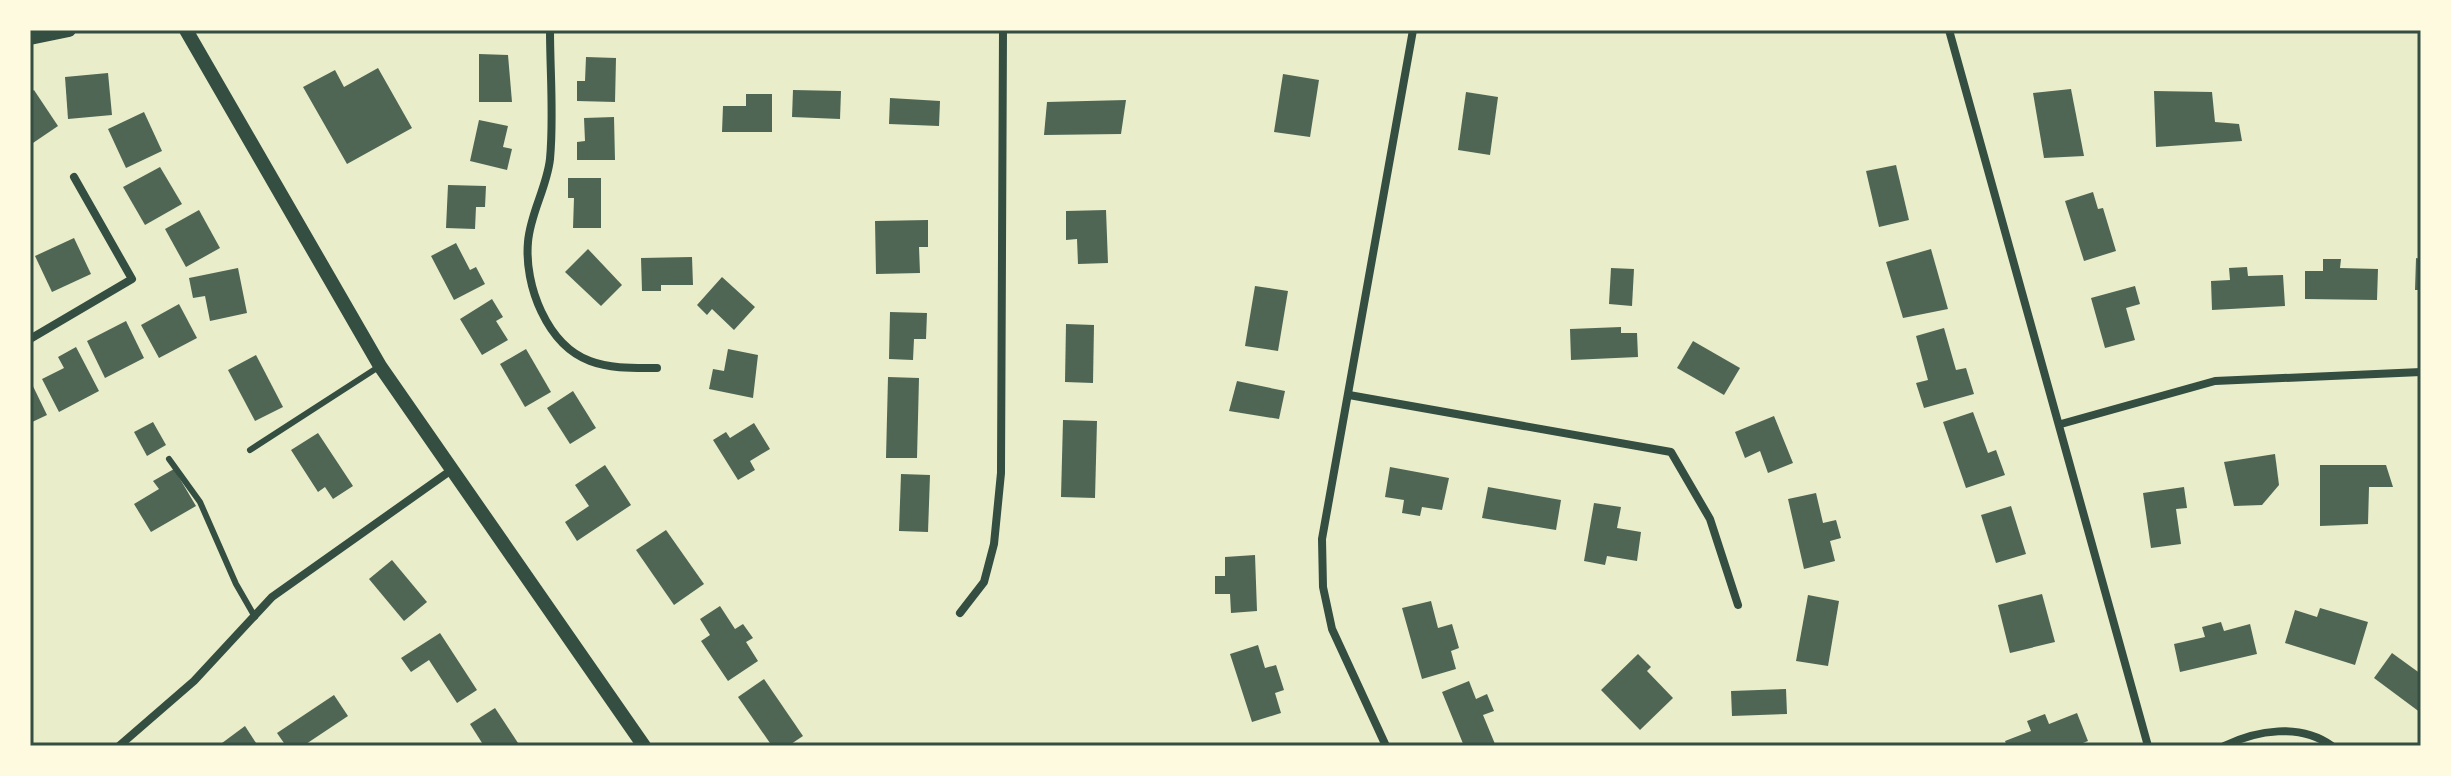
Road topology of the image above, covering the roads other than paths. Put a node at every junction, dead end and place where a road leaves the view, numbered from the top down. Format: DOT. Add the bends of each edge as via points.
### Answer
graph roads {
  1 [pos="69,30"];
  2 [pos="186,30"];
  3 [pos="550,30"];
  4 [pos="1003,30"];
  5 [pos="1413,30"];
  6 [pos="1949,30"];
  7 [pos="30,38"];
  8 [pos="74,177"];
  9 [pos="30,339"];
  10 [pos="380,366"];
  11 [pos="657,368"];
  12 [pos="2421,372"];
  13 [pos="1349,395"];
  14 [pos="2061,424"];
  15 [pos="250,450"];
  16 [pos="169,459"];
  17 [pos="450,471"];
  18 [pos="1738,605"];
  19 [pos="960,613"];
  20 [pos="255,617"];
  21 [pos="119,746"];
  22 [pos="644,746"];
  23 [pos="1386,746"];
  24 [pos="2148,746"];
  25 [pos="2224,746"];
  26 [pos="2332,746"];
  1 -- 7 [label="street"];
  2 -- 10 [label="street"];
  3 -- 11 [label="street" via="550,161 528,243 529,274 539,308 559,338 587,360 621,368"];
  4 -- 19 [label="street" via="1001,473 994,544 984,582"];
  5 -- 13 [label="street"];
  6 -- 14 [label="street"];
  8 -- 9 [label="street" via="132,279"];
  10 -- 15 [label="lane"];
  10 -- 17 [label="street"];
  12 -- 14 [label="street" via="2215,381"];
  13 -- 18 [label="street" via="1671,452 1710,519"];
  13 -- 23 [label="street" via="1322,539 1323,587 1332,629"];
  14 -- 24 [label="street"];
  16 -- 20 [label="lane" via="200,502"];
  17 -- 20 [label="street" via="272,597"];
  17 -- 22 [label="street"];
  20 -- 21 [label="street" via="194,681"];
  25 -- 26 [label="street" via="2249,734 2286,731"];
}
